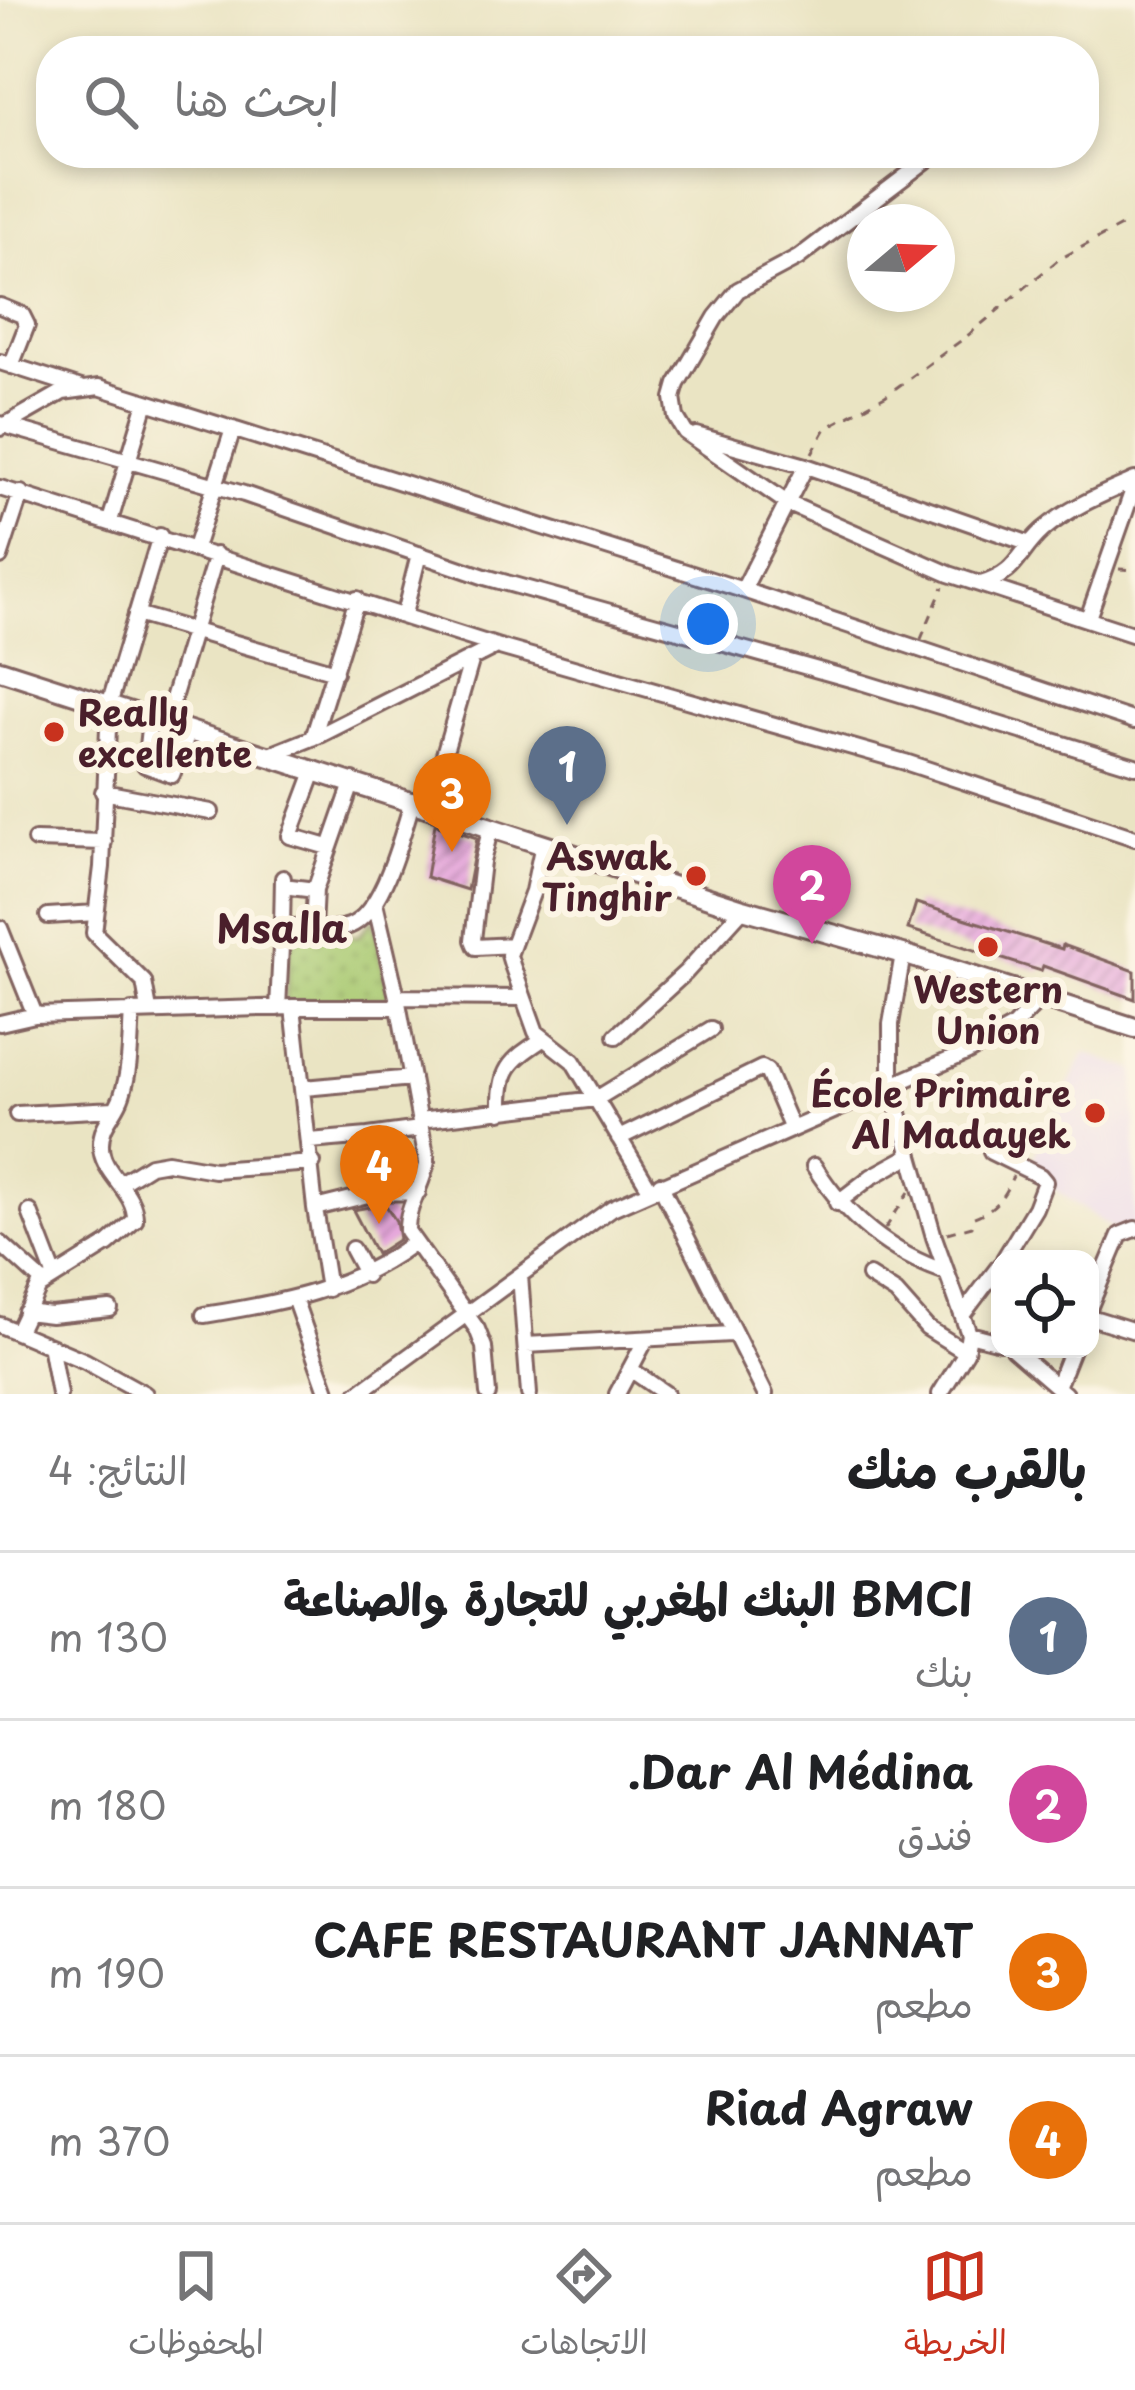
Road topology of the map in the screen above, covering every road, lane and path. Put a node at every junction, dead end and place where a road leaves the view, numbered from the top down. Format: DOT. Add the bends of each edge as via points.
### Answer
graph roads {
  1 [pos="916,168"];
  2 [pos="1121,226"];
  3 [pos="0,307"];
  4 [pos="6,364"];
  5 [pos="81,388"];
  6 [pos="146,402"];
  7 [pos="1,426"];
  8 [pos="232,429"];
  9 [pos="685,432"];
  10 [pos="130,460"];
  11 [pos="806,466"];
  12 [pos="1135,482"];
  13 [pos="216,486"];
  14 [pos="0,488"];
  15 [pos="21,494"];
  16 [pos="787,503"];
  17 [pos="110,521"];
  18 [pos="160,536"];
  19 [pos="1030,544"];
  20 [pos="195,548"];
  21 [pos="419,554"];
  22 [pos="216,555"];
  23 [pos="0,556"];
  24 [pos="949,574"];
  25 [pos="981,584"];
  26 [pos="743,590"];
  27 [pos="357,599"];
  28 [pos="136,614"];
  29 [pos="404,614"];
  30 [pos="1088,618"];
  31 [pos="192,632"];
  32 [pos="1135,635"];
  33 [pos="496,646"];
  34 [pos="917,648"];
  35 [pos="472,658"];
  36 [pos="0,670"];
  37 [pos="335,672"];
  38 [pos="109,705"];
  39 [pos="158,720"];
  40 [pos="1135,721"];
  41 [pos="189,730"];
  42 [pos="313,738"];
  43 [pos="270,755"];
  44 [pos="1135,766"];
  45 [pos="315,769"];
  46 [pos="352,781"];
  47 [pos="104,792"];
  48 [pos="421,803"];
  49 [pos="211,812"];
  50 [pos="491,827"];
  51 [pos="1135,838"];
  52 [pos="34,840"];
  53 [pos="104,842"];
  54 [pos="543,844"];
  55 [pos="328,848"];
  56 [pos="315,890"];
  57 [pos="375,902"];
  58 [pos="743,909"];
  59 [pos="96,913"];
  60 [pos="48,916"];
  61 [pos="282,926"];
  62 [pos="0,928"];
  63 [pos="313,928"];
  64 [pos="513,945"];
  65 [pos="902,954"];
  66 [pos="523,998"];
  67 [pos="1041,998"];
  68 [pos="398,1002"];
  69 [pos="286,1007"];
  70 [pos="141,1010"];
  71 [pos="35,1015"];
  72 [pos="0,1023"];
  73 [pos="1135,1028"];
  74 [pos="710,1029"];
  75 [pos="616,1036"];
  76 [pos="543,1040"];
  77 [pos="412,1078"];
  78 [pos="891,1085"];
  79 [pos="304,1088"];
  80 [pos="596,1099"];
  81 [pos="115,1108"];
  82 [pos="501,1112"];
  83 [pos="17,1114"];
  84 [pos="420,1125"];
  85 [pos="791,1127"];
  86 [pos="368,1136"];
  87 [pos="619,1138"];
  88 [pos="310,1141"];
  89 [pos="991,1152"];
  90 [pos="910,1156"];
  91 [pos="313,1163"];
  92 [pos="814,1166"];
  93 [pos="1018,1166"];
  94 [pos="917,1180"];
  95 [pos="121,1183"];
  96 [pos="655,1186"];
  97 [pos="376,1192"];
  98 [pos="418,1192"];
  99 [pos="837,1203"];
  100 [pos="315,1208"];
  101 [pos="30,1212"];
  102 [pos="1130,1235"];
  103 [pos="934,1237"];
  104 [pos="879,1239"];
  105 [pos="0,1243"];
  106 [pos="413,1243"];
  107 [pos="352,1249"];
  108 [pos="1009,1250"];
  109 [pos="946,1272"];
  110 [pos="366,1275"];
  111 [pos="520,1275"];
  112 [pos="869,1276"];
  113 [pos="991,1277"];
  114 [pos="49,1280"];
  115 [pos="328,1289"];
  116 [pos="1099,1290"];
  117 [pos="294,1298"];
  118 [pos="110,1309"];
  119 [pos="26,1312"];
  120 [pos="467,1313"];
  121 [pos="963,1314"];
  122 [pos="204,1315"];
  123 [pos="1099,1320"];
  124 [pos="0,1324"];
  125 [pos="1135,1330"];
  126 [pos="18,1331"];
  127 [pos="731,1334"];
  128 [pos="969,1334"];
  129 [pos="991,1340"];
  130 [pos="645,1341"];
  131 [pos="526,1345"];
  132 [pos="51,1349"];
  133 [pos="966,1352"];
  134 [pos="1024,1358"];
  135 [pos="1070,1358"];
  136 [pos="630,1370"];
  137 [pos="1061,1390"];
  138 [pos="759,1391"];
  139 [pos="59,1394"];
  140 [pos="145,1394"];
  141 [pos="328,1394"];
  142 [pos="357,1394"];
  143 [pos="488,1394"];
  144 [pos="529,1394"];
  145 [pos="617,1394"];
  146 [pos="666,1394"];
  147 [pos="940,1394"];
  1 -- 9 [label="street" via="798,258 738,290 677,384 676,417"];
  2 -- 11 [label="path" via="1058,260 966,337 826,428"];
  3 -- 4 [label="street" via="27,325"];
  4 -- 5 [label="street"];
  5 -- 6 [label="street"];
  5 -- 7 [label="street"];
  6 -- 8 [label="street"];
  6 -- 10 [label="street"];
  7 -- 10 [label="street"];
  8 -- 13 [label="street"];
  8 -- 26 [label="street"];
  9 -- 11 [label="street"];
  9 -- 16 [label="street"];
  10 -- 13 [label="street"];
  10 -- 17 [label="street"];
  11 -- 16 [label="street"];
  11 -- 19 [label="street"];
  12 -- 19 [label="street" via="1075,507"];
  12 -- 30 [label="street"];
  13 -- 20 [label="street"];
  13 -- 21 [label="street"];
  14 -- 15 [label="street"];
  15 -- 17 [label="street"];
  15 -- 23 [label="street"];
  16 -- 24 [label="street"];
  16 -- 26 [label="street"];
  17 -- 18 [label="street"];
  18 -- 20 [label="street"];
  18 -- 28 [label="street"];
  19 -- 25 [label="street" via="1006,575"];
  20 -- 22 [label="street"];
  21 -- 29 [label="street"];
  21 -- 44 [label="street"];
  22 -- 27 [label="street"];
  22 -- 31 [label="street"];
  24 -- 25 [label="street"];
  24 -- 34 [label="path"];
  25 -- 30 [label="street"];
  26 -- 34 [label="street"];
  27 -- 29 [label="street"];
  27 -- 37 [label="street"];
  28 -- 31 [label="street"];
  28 -- 38 [label="street"];
  29 -- 33 [label="street"];
  30 -- 32 [label="street"];
  31 -- 37 [label="street"];
  31 -- 39 [label="street"];
  33 -- 35 [label="street"];
  33 -- 51 [label="street" via="905,762"];
  34 -- 40 [label="street"];
  35 -- 42 [label="street"];
  35 -- 48 [label="street"];
  36 -- 38 [label="main road"];
  37 -- 42 [label="street"];
  38 -- 39 [label="main road"];
  38 -- 47 [label="street"];
  39 -- 41 [label="main road"];
  39 -- 41 [label="street" via="147,767 174,774"];
  41 -- 43 [label="main road"];
  42 -- 43 [label="street"];
  43 -- 45 [label="main road"];
  45 -- 46 [label="main road"];
  45 -- 55 [label="street" via="290,836"];
  46 -- 48 [label="main road"];
  46 -- 55 [label="street"];
  47 -- 49 [label="street"];
  47 -- 53 [label="street"];
  48 -- 50 [label="main road"];
  48 -- 57 [label="street"];
  50 -- 54 [label="main road"];
  50 -- 64 [label="street" via="472,940"];
  52 -- 53 [label="street"];
  53 -- 59 [label="street"];
  54 -- 58 [label="main road"];
  54 -- 64 [label="street"];
  55 -- 56 [label="street"];
  56 -- 61 [label="street" via="283,882"];
  56 -- 63 [label="street"];
  57 -- 63 [label="street" via="356,924"];
  57 -- 68 [label="street"];
  58 -- 65 [label="main road"];
  58 -- 75 [label="street"];
  59 -- 60 [label="street"];
  59 -- 70 [label="street" via="95,938 144,982"];
  61 -- 63 [label="street"];
  61 -- 69 [label="street"];
  62 -- 71 [label="street"];
  64 -- 66 [label="street"];
  65 -- 67 [label="main road"];
  65 -- 78 [label="street"];
  66 -- 68 [label="street"];
  66 -- 76 [label="street"];
  67 -- 73 [label="main road"];
  67 -- 78 [label="street" via="997,1038"];
  68 -- 69 [label="street"];
  68 -- 77 [label="street"];
  69 -- 70 [label="street"];
  69 -- 79 [label="street"];
  70 -- 71 [label="street"];
  70 -- 81 [label="street"];
  71 -- 72 [label="street"];
  74 -- 80 [label="street"];
  76 -- 80 [label="street" via="573,1061"];
  76 -- 82 [label="street" via="506,1069"];
  77 -- 79 [label="street"];
  77 -- 84 [label="street"];
  78 -- 85 [label="street"];
  78 -- 90 [label="street"];
  79 -- 88 [label="street"];
  80 -- 82 [label="street"];
  80 -- 87 [label="street"];
  81 -- 83 [label="street"];
  81 -- 95 [label="street" via="100,1147"];
  82 -- 84 [label="street"];
  84 -- 86 [label="street"];
  84 -- 98 [label="street" via="427,1161"];
  85 -- 87 [label="street" via="762,1069"];
  85 -- 96 [label="street"];
  86 -- 88 [label="street"];
  86 -- 97 [label="street"];
  87 -- 96 [label="street"];
  88 -- 91 [label="street"];
  89 -- 93 [label="street"];
  90 -- 94 [label="street"];
  90 -- 99 [label="street"];
  91 -- 95 [label="street" via="214,1170 167,1162"];
  91 -- 100 [label="street"];
  92 -- 99 [label="street"];
  93 -- 103 [label="path" via="1007,1195 971,1218 972,1226"];
  93 -- 108 [label="street" via="1045,1187"];
  94 -- 103 [label="street"];
  94 -- 104 [label="path"];
  95 -- 114 [label="street" via="135,1212 131,1227"];
  96 -- 111 [label="street"];
  96 -- 127 [label="street"];
  97 -- 98 [label="street"];
  97 -- 100 [label="street"];
  98 -- 106 [label="street" via="406,1221"];
  99 -- 104 [label="street"];
  100 -- 115 [label="street"];
  101 -- 114 [label="street"];
  102 -- 116 [label="street"];
  103 -- 109 [label="street"];
  104 -- 109 [label="street"];
  105 -- 114 [label="street"];
  106 -- 110 [label="street"];
  106 -- 120 [label="street"];
  107 -- 110 [label="street"];
  109 -- 121 [label="street"];
  110 -- 115 [label="street"];
  111 -- 120 [label="street"];
  111 -- 131 [label="street"];
  112 -- 133 [label="street"];
  113 -- 121 [label="street"];
  114 -- 119 [label="street"];
  115 -- 117 [label="street"];
  117 -- 122 [label="street"];
  117 -- 141 [label="street"];
  118 -- 119 [label="street"];
  119 -- 126 [label="street"];
  120 -- 142 [label="street"];
  120 -- 143 [label="street" via="484,1347"];
  121 -- 128 [label="street"];
  123 -- 125 [label="street"];
  124 -- 126 [label="street"];
  126 -- 132 [label="street"];
  127 -- 130 [label="street"];
  127 -- 138 [label="street"];
  128 -- 129 [label="street"];
  128 -- 133 [label="street"];
  130 -- 131 [label="street"];
  130 -- 136 [label="street"];
  131 -- 144 [label="street"];
  132 -- 139 [label="street"];
  132 -- 140 [label="street"];
  133 -- 147 [label="street"];
  134 -- 137 [label="street"];
  135 -- 137 [label="street"];
  136 -- 145 [label="street"];
  136 -- 146 [label="street"];
}
